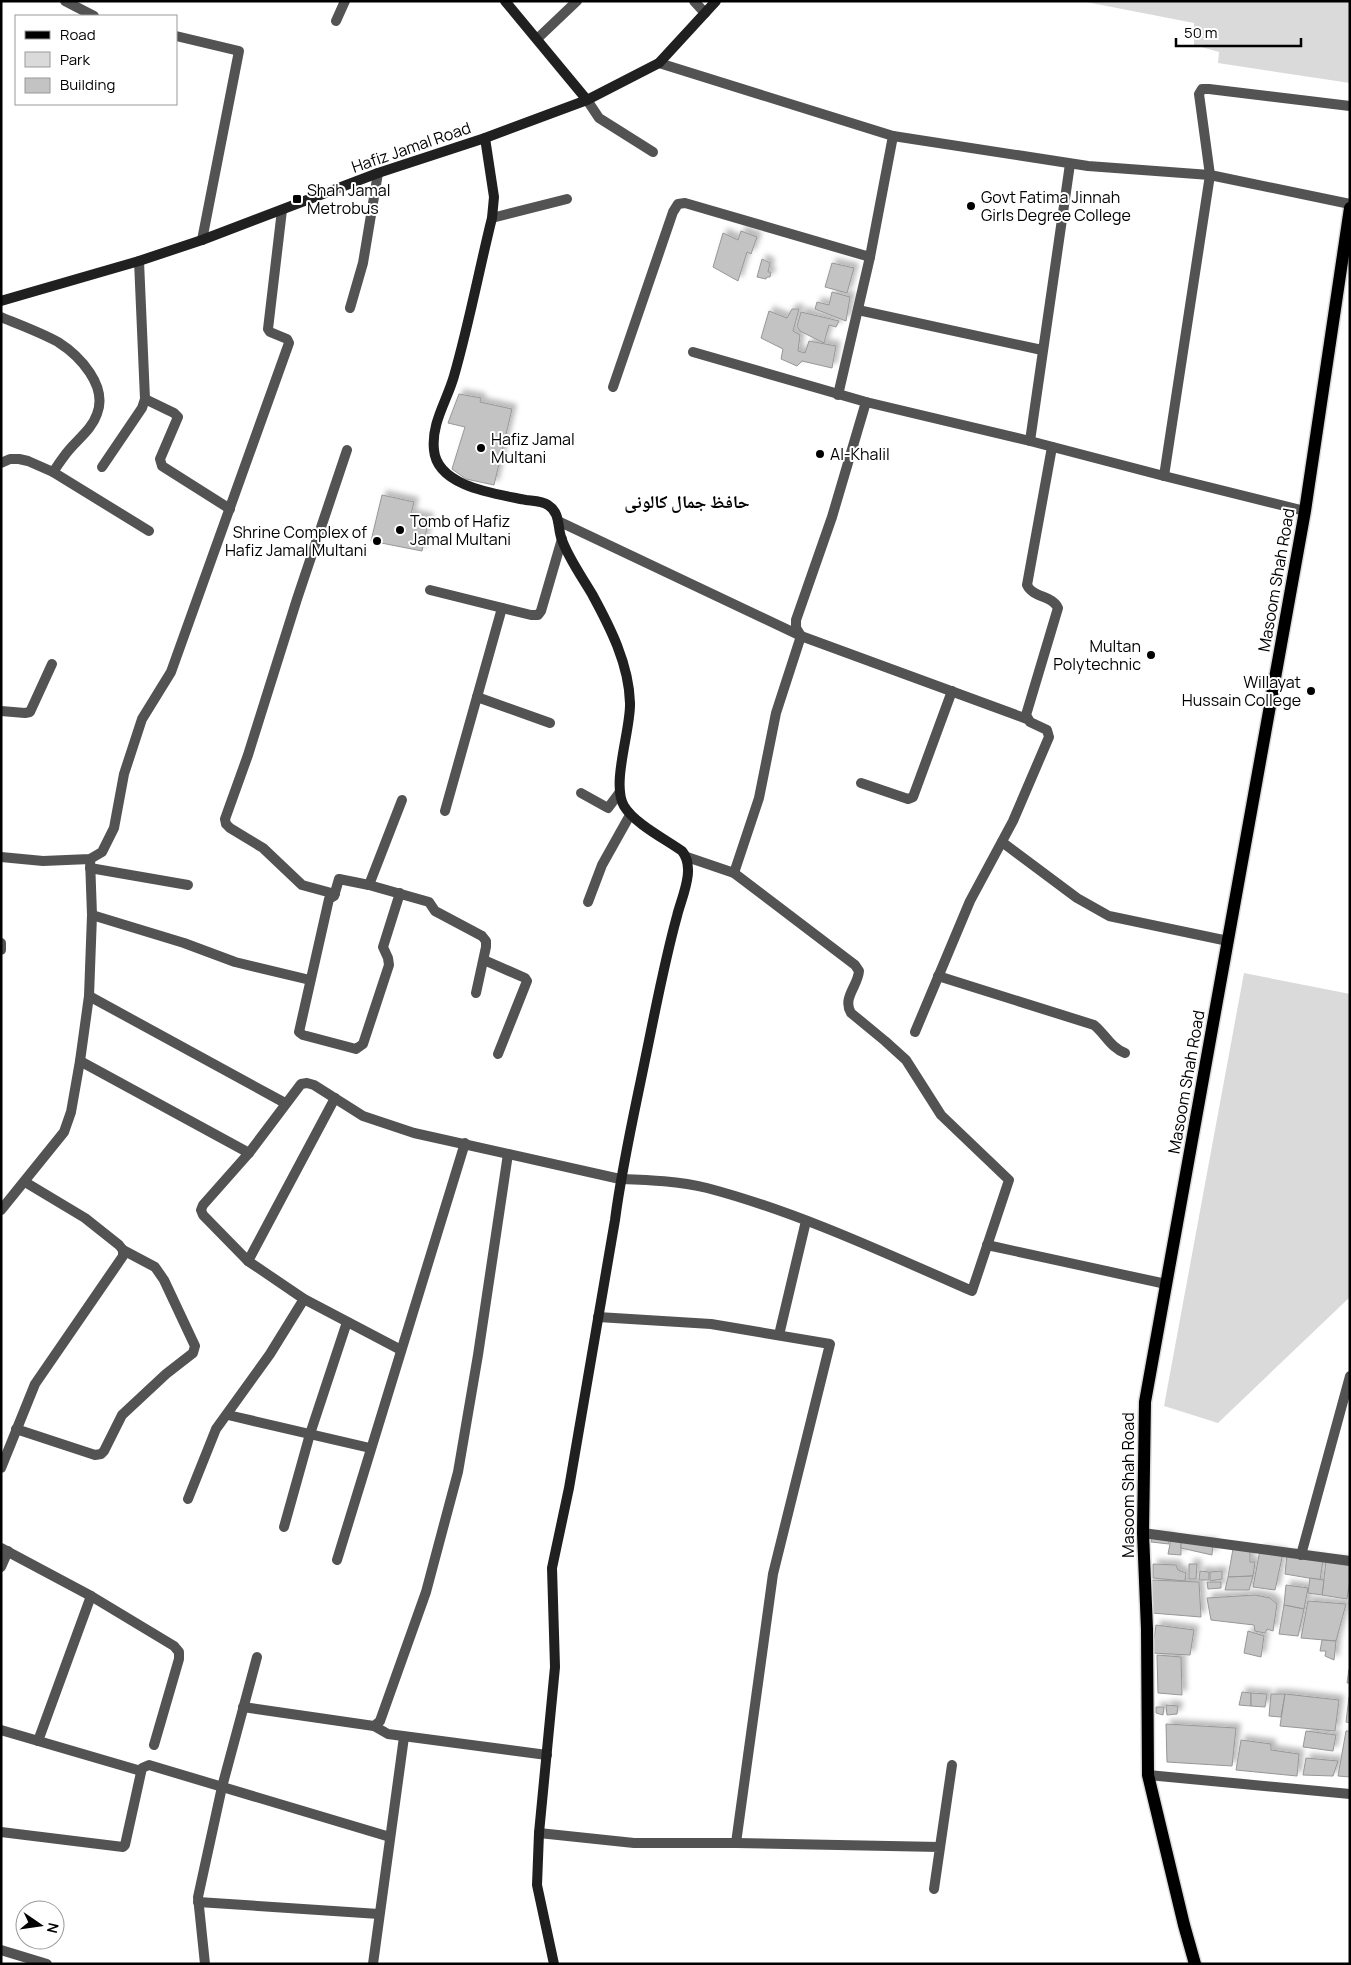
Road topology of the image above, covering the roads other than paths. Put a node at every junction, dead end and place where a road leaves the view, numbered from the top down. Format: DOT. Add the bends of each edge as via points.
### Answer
graph roads {
  1 [pos="65,1"];
  2 [pos="345,1"];
  3 [pos="504,1"];
  4 [pos="577,1"];
  5 [pos="694,1"];
  6 [pos="716,1"];
  7 [pos="705,13"];
  8 [pos="92,15"];
  9 [pos="336,21"];
  10 [pos="178,36"];
  11 [pos="537,39"];
  12 [pos="659,63"];
  13 [pos="587,100"];
  14 [pos="1350,106"];
  15 [pos="893,136"];
  16 [pos="485,138"];
  17 [pos="653,152"];
  18 [pos="1070,164"];
  19 [pos="378,172"];
  20 [pos="1210,175"];
  21 [pos="567,199"];
  22 [pos="1350,206"];
  23 [pos="282,210"];
  24 [pos="492,218"];
  25 [pos="202,240"];
  26 [pos="870,257"];
  27 [pos="139,261"];
  28 [pos="1,301"];
  29 [pos="350,308"];
  30 [pos="858,310"];
  31 [pos="1,317"];
  32 [pos="1042,350"];
  33 [pos="693,352"];
  34 [pos="613,387"];
  35 [pos="838,395"];
  36 [pos="145,399"];
  37 [pos="866,402"];
  38 [pos="1030,441"];
  39 [pos="1052,447"];
  40 [pos="347,450"];
  41 [pos="1,463"];
  42 [pos="102,467"];
  43 [pos="53,472"];
  44 [pos="1164,476"];
  45 [pos="230,509"];
  46 [pos="1305,511"];
  47 [pos="558,521"];
  48 [pos="148,530"];
  49 [pos="562,539"];
  50 [pos="430,590"];
  51 [pos="502,608"];
  52 [pos="800,636"];
  53 [pos="52,664"];
  54 [pos="952,691"];
  55 [pos="477,696"];
  56 [pos="1,711"];
  57 [pos="1027,719"];
  58 [pos="550,723"];
  59 [pos="862,783"];
  60 [pos="620,792"];
  61 [pos="581,793"];
  62 [pos="402,800"];
  63 [pos="444,811"];
  64 [pos="630,815"];
  65 [pos="1002,842"];
  66 [pos="1,857"];
  67 [pos="687,857"];
  68 [pos="90,864"];
  69 [pos="734,873"];
  70 [pos="188,885"];
  71 [pos="369,885"];
  72 [pos="400,893"];
  73 [pos="335,894"];
  74 [pos="588,902"];
  75 [pos="92,916"];
  76 [pos="1228,941"];
  77 [pos="1,942"];
  78 [pos="1,950"];
  79 [pos="484,960"];
  80 [pos="938,976"];
  81 [pos="310,980"];
  82 [pos="476,993"];
  83 [pos="89,996"];
  84 [pos="915,1032"];
  85 [pos="1125,1053"];
  86 [pos="498,1054"];
  87 [pos="80,1061"];
  88 [pos="335,1098"];
  89 [pos="285,1103"];
  90 [pos="465,1144"];
  91 [pos="248,1154"];
  92 [pos="508,1154"];
  93 [pos="620,1179"];
  94 [pos="25,1182"];
  95 [pos="1,1210"];
  96 [pos="806,1221"];
  97 [pos="987,1245"];
  98 [pos="123,1250"];
  99 [pos="248,1261"];
  100 [pos="1166,1284"];
  101 [pos="304,1298"];
  102 [pos="598,1317"];
  103 [pos="347,1322"];
  104 [pos="779,1336"];
  105 [pos="401,1350"];
  106 [pos="1350,1376"];
  107 [pos="228,1415"];
  108 [pos="16,1429"];
  109 [pos="310,1434"];
  110 [pos="370,1448"];
  111 [pos="1,1468"];
  112 [pos="188,1499"];
  113 [pos="284,1527"];
  114 [pos="1143,1533"];
  115 [pos="4,1550"];
  116 [pos="1301,1555"];
  117 [pos="337,1560"];
  118 [pos="1350,1562"];
  119 [pos="1,1567"];
  120 [pos="91,1596"];
  121 [pos="257,1657"];
  122 [pos="244,1707"];
  123 [pos="374,1726"];
  124 [pos="1,1730"];
  125 [pos="404,1737"];
  126 [pos="38,1741"];
  127 [pos="154,1744"];
  128 [pos="547,1755"];
  129 [pos="141,1771"];
  130 [pos="1148,1775"];
  131 [pos="222,1787"];
  132 [pos="1350,1794"];
  133 [pos="1,1832"];
  134 [pos="539,1833"];
  135 [pos="390,1837"];
  136 [pos="736,1843"];
  137 [pos="934,1889"];
  138 [pos="198,1902"];
  139 [pos="379,1914"];
  140 [pos="1,1950"];
  141 [pos="47,1964"];
  142 [pos="205,1964"];
  143 [pos="373,1964"];
  144 [pos="554,1964"];
  145 [pos="1195,1964"];
  1 -- 8 [label="street"];
  2 -- 9 [label="street"];
  3 -- 11 [label="street"];
  4 -- 11 [label="street"];
  5 -- 7 [label="street"];
  6 -- 7 [label="street, Hafiz Jamal Road"];
  7 -- 12 [label="street, Hafiz Jamal Road"];
  10 -- 25 [label="street" via="239,51"];
  11 -- 13 [label="street"];
  12 -- 13 [label="street, Hafiz Jamal Road"];
  12 -- 15 [label="street"];
  13 -- 16 [label="street, Hafiz Jamal Road"];
  13 -- 17 [label="street" via="599,118"];
  14 -- 20 [label="street" via="1202,89 1199,94"];
  15 -- 18 [label="street"];
  15 -- 26 [label="street"];
  16 -- 19 [label="street, Hafiz Jamal Road"];
  16 -- 24 [label="street" via="494,197"];
  18 -- 20 [label="street"];
  18 -- 32 [label="street"];
  19 -- 23 [label="street, Hafiz Jamal Road"];
  19 -- 29 [label="street" via="363,263"];
  20 -- 22 [label="street"];
  20 -- 44 [label="street"];
  21 -- 24 [label="street"];
  22 -- 46 [label="main road, Masoom Shah Road"];
  23 -- 25 [label="street, Hafiz Jamal Road"];
  23 -- 45 [label="street" via="268,329 287,339 289,344"];
  24 -- 47 [label="street" via="454,378 440,411 434,450 437,465 447,476 465,484 546,504 554,510"];
  25 -- 27 [label="street, Hafiz Jamal Road"];
  26 -- 30 [label="street"];
  26 -- 34 [label="street" via="731,215 678,204"];
  27 -- 28 [label="street, Hafiz Jamal Road"];
  27 -- 36 [label="street"];
  30 -- 32 [label="street"];
  30 -- 35 [label="street"];
  31 -- 43 [label="street" via="58,342 89,371 97,384 100,404 92,425"];
  32 -- 38 [label="street"];
  33 -- 35 [label="street"];
  35 -- 37 [label="street"];
  36 -- 42 [label="street"];
  36 -- 45 [label="street" via="178,417 160,459 162,466"];
  37 -- 38 [label="street"];
  37 -- 52 [label="street" via="832,517 796,620"];
  38 -- 39 [label="street"];
  39 -- 44 [label="street"];
  39 -- 57 [label="street" via="1027,586 1032,592 1052,600 1058,608"];
  40 -- 73 [label="street" via="225,819 230,828 263,848 302,885"];
  41 -- 43 [label="street" via="19,459"];
  43 -- 48 [label="street"];
  44 -- 46 [label="street"];
  45 -- 68 [label="street" via="171,672 142,719 124,774 114,828 102,852"];
  46 -- 76 [label="main road, Masoom Shah Road"];
  47 -- 49 [label="street"];
  47 -- 52 [label="street"];
  49 -- 51 [label="street" via="538,615"];
  49 -- 60 [label="street" via="612,631 625,674 630,703"];
  50 -- 51 [label="street"];
  51 -- 55 [label="street"];
  52 -- 54 [label="street"];
  52 -- 69 [label="street" via="776,713 759,798"];
  53 -- 56 [label="street" via="30,712"];
  54 -- 57 [label="street"];
  54 -- 59 [label="street" via="913,797 908,800"];
  55 -- 58 [label="street"];
  55 -- 63 [label="street"];
  57 -- 65 [label="street" via="1047,730 1049,737"];
  60 -- 61 [label="street" via="608,808"];
  60 -- 64 [label="street"];
  62 -- 71 [label="street"];
  64 -- 67 [label="street"];
  64 -- 74 [label="street" via="602,865"];
  65 -- 76 [label="street" via="1077,898 1109,916"];
  65 -- 80 [label="street" via="970,901"];
  66 -- 68 [label="street"];
  67 -- 69 [label="street"];
  67 -- 93 [label="street" via="687,879"];
  68 -- 70 [label="street"];
  68 -- 75 [label="street"];
  69 -- 97 [label="street" via="855,965 859,971 848,998 847,1007 851,1013 906,1060 941,1115 1009,1180"];
  71 -- 72 [label="street"];
  71 -- 73 [label="street" via="339,879"];
  72 -- 79 [label="street" via="429,902 435,911 482,936 486,941"];
  72 -- 81 [label="street" via="383,947 389,965 360,1047 356,1049 300,1032"];
  73 -- 81 [label="street" via="329,899"];
  75 -- 81 [label="street" via="235,962"];
  75 -- 83 [label="street"];
  76 -- 100 [label="main road, Masoom Shah Road"];
  77 -- 78 [label="street"];
  79 -- 82 [label="street"];
  79 -- 86 [label="street" via="527,981"];
  80 -- 84 [label="street"];
  80 -- 85 [label="street" via="1094,1025 1112,1046"];
  83 -- 87 [label="street"];
  83 -- 89 [label="street"];
  87 -- 91 [label="street"];
  87 -- 94 [label="street" via="64,1132"];
  88 -- 89 [label="street" via="307,1083 301,1084"];
  88 -- 90 [label="street" via="363,1116 414,1134"];
  88 -- 99 [label="street"];
  89 -- 91 [label="street"];
  90 -- 92 [label="street"];
  90 -- 105 [label="street"];
  91 -- 99 [label="street" via="201,1210"];
  92 -- 93 [label="street"];
  92 -- 123 [label="street" via="458,1472 426,1592 380,1721"];
  93 -- 96 [label="street" via="655,1180 706,1188"];
  93 -- 102 [label="street"];
  94 -- 95 [label="street"];
  94 -- 98 [label="street" via="85,1218"];
  96 -- 97 [label="street" via="972,1291"];
  96 -- 104 [label="street"];
  97 -- 100 [label="street"];
  98 -- 108 [label="street" via="123,1256 35,1384"];
  98 -- 108 [label="street" via="155,1267 164,1280 195,1346 193,1353 122,1415 101,1454 95,1455"];
  99 -- 101 [label="street"];
  100 -- 114 [label="main road, Masoom Shah Road" via="1145,1402"];
  101 -- 103 [label="street"];
  101 -- 107 [label="street"];
  102 -- 104 [label="street" via="711,1324"];
  102 -- 128 [label="street" via="552,1568 555,1667"];
  103 -- 105 [label="street"];
  103 -- 109 [label="street"];
  104 -- 136 [label="street" via="830,1344 773,1574"];
  105 -- 110 [label="street"];
  106 -- 116 [label="street"];
  107 -- 109 [label="street"];
  107 -- 112 [label="street" via="216,1430"];
  108 -- 111 [label="street"];
  109 -- 110 [label="street"];
  109 -- 113 [label="street"];
  110 -- 117 [label="street"];
  114 -- 116 [label="street"];
  114 -- 130 [label="main road, Masoom Shah Road"];
  115 -- 119 [label="street"];
  115 -- 120 [label="street"];
  116 -- 118 [label="street"];
  120 -- 126 [label="street"];
  120 -- 127 [label="street" via="179,1652"];
  121 -- 122 [label="street"];
  122 -- 123 [label="street"];
  122 -- 131 [label="street"];
  123 -- 125 [label="street" via="384,1733"];
  124 -- 126 [label="street"];
  125 -- 128 [label="street"];
  125 -- 135 [label="street"];
  126 -- 129 [label="street"];
  128 -- 134 [label="street"];
  129 -- 131 [label="street" via="149,1765"];
  129 -- 133 [label="street" via="123,1847"];
  130 -- 132 [label="street"];
  130 -- 145 [label="main road, Masoom Shah Road"];
  131 -- 135 [label="street"];
  131 -- 138 [label="street"];
  134 -- 136 [label="street" via="634,1843"];
  134 -- 144 [label="street" via="537,1885"];
  135 -- 139 [label="street"];
  136 -- 137 [label="street" via="940,1847 952,1766"];
  138 -- 139 [label="street"];
  138 -- 142 [label="street"];
  139 -- 143 [label="street"];
  140 -- 141 [label="street"];
}
